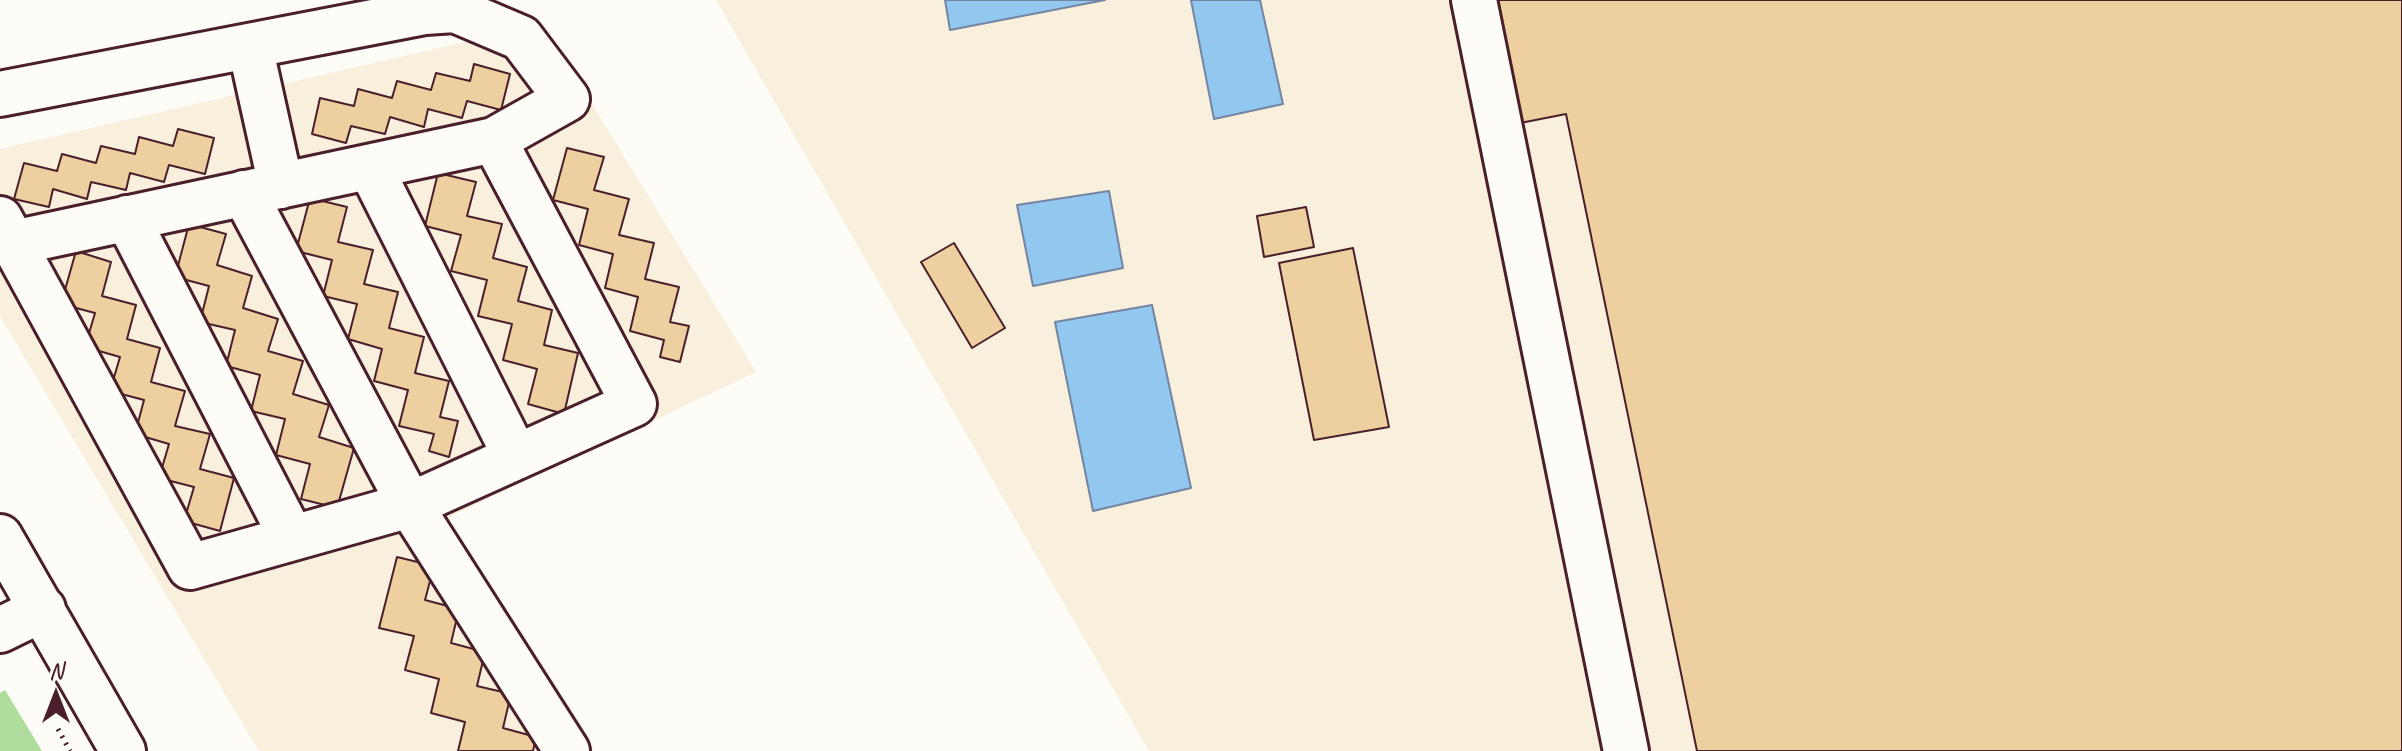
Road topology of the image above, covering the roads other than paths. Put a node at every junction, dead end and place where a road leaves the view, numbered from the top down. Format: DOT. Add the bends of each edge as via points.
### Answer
graph roads {
  1 [pos="1474,0"];
  2 [pos="250,46"];
  3 [pos="0,94"];
  4 [pos="494,140"];
  5 [pos="370,167"];
  6 [pos="262,190"];
  7 [pos="127,218"];
  8 [pos="6,231"];
  9 [pos="516,457"];
  10 [pos="410,505"];
  11 [pos="0,537"];
  12 [pos="292,538"];
  13 [pos="43,609"];
  14 [pos="0,630"];
  15 [pos="123,751"];
  16 [pos="567,751"];
  17 [pos="1626,751"];
  1 -- 17 [label="street"];
  2 -- 3 [label="street"];
  2 -- 4 [label="street" via="455,10 521,38 567,99"];
  2 -- 6 [label="street"];
  4 -- 5 [label="street"];
  4 -- 9 [label="street" via="634,404"];
  5 -- 6 [label="street"];
  5 -- 9 [label="street"];
  6 -- 7 [label="street"];
  6 -- 10 [label="street"];
  7 -- 8 [label="street"];
  7 -- 12 [label="street"];
  8 -- 12 [label="street" via="190,567"];
  9 -- 10 [label="street"];
  10 -- 12 [label="street"];
  10 -- 16 [label="street"];
  11 -- 13 [label="street"];
  13 -- 14 [label="street"];
  13 -- 15 [label="street"];
}
